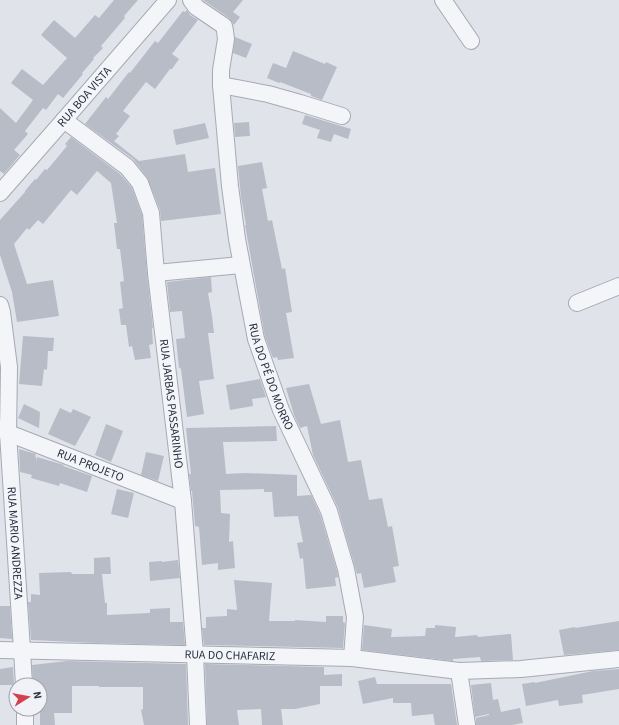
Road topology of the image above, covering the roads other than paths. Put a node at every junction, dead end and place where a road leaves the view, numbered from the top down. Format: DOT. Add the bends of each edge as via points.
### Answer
graph roads {
  1 [pos="168,0"];
  2 [pos="191,0"];
  3 [pos="443,0"];
  4 [pos="471,41"];
  5 [pos="221,85"];
  6 [pos="342,116"];
  7 [pos="64,120"];
  8 [pos="0,193"];
  9 [pos="241,265"];
  10 [pos="156,273"];
  11 [pos="619,286"];
  12 [pos="577,303"];
  13 [pos="0,305"];
  14 [pos="4,430"];
  15 [pos="183,500"];
  16 [pos="0,650"];
  17 [pos="22,650"];
  18 [pos="195,654"];
  19 [pos="352,658"];
  20 [pos="619,659"];
  21 [pos="459,670"];
  22 [pos="24,677"];
  23 [pos="198,725"];
  24 [pos="467,725"];
  1 -- 7 [label="street, RUA BOA VISTA"];
  2 -- 5 [label="street, RUA DO PÉ DO MORRO" via="196,7 224,26 226,39"];
  3 -- 4 [label="street"];
  5 -- 6 [label="street" via="268,94"];
  5 -- 9 [label="street, RUA DO PÉ DO MORRO" via="230,186"];
  7 -- 8 [label="street, RUA BOA VISTA"];
  7 -- 10 [label="street, RUA JARBAS PASSARINHO" via="127,167 140,183 151,214"];
  9 -- 10 [label="street"];
  9 -- 19 [label="street, RUA DO PÉ DO MORRO" via="261,354 281,410 329,511 344,562 355,617"];
  10 -- 15 [label="street, RUA JARBAS PASSARINHO"];
  11 -- 12 [label="street"];
  13 -- 14 [label="street, RUA MARIO ANDREZZA" via="10,367"];
  14 -- 15 [label="street, RUA PROJETO"];
  14 -- 17 [label="street, RUA MARIO ANDREZZA"];
  15 -- 18 [label="street, RUA JARBAS PASSARINHO"];
  16 -- 17 [label="street, RUA DO CHAFARIZ"];
  17 -- 18 [label="street, RUA DO CHAFARIZ"];
  17 -- 22 [label="street, RUA MARIO ANDREZZA"];
  18 -- 19 [label="street, RUA DO CHAFARIZ"];
  18 -- 23 [label="street, RUA JARBAS PASSARINHO"];
  19 -- 21 [label="street, RUA DO CHAFARIZ"];
  20 -- 21 [label="street, RUA DO CHAFARIZ" via="521,669"];
  21 -- 24 [label="street"];
}
